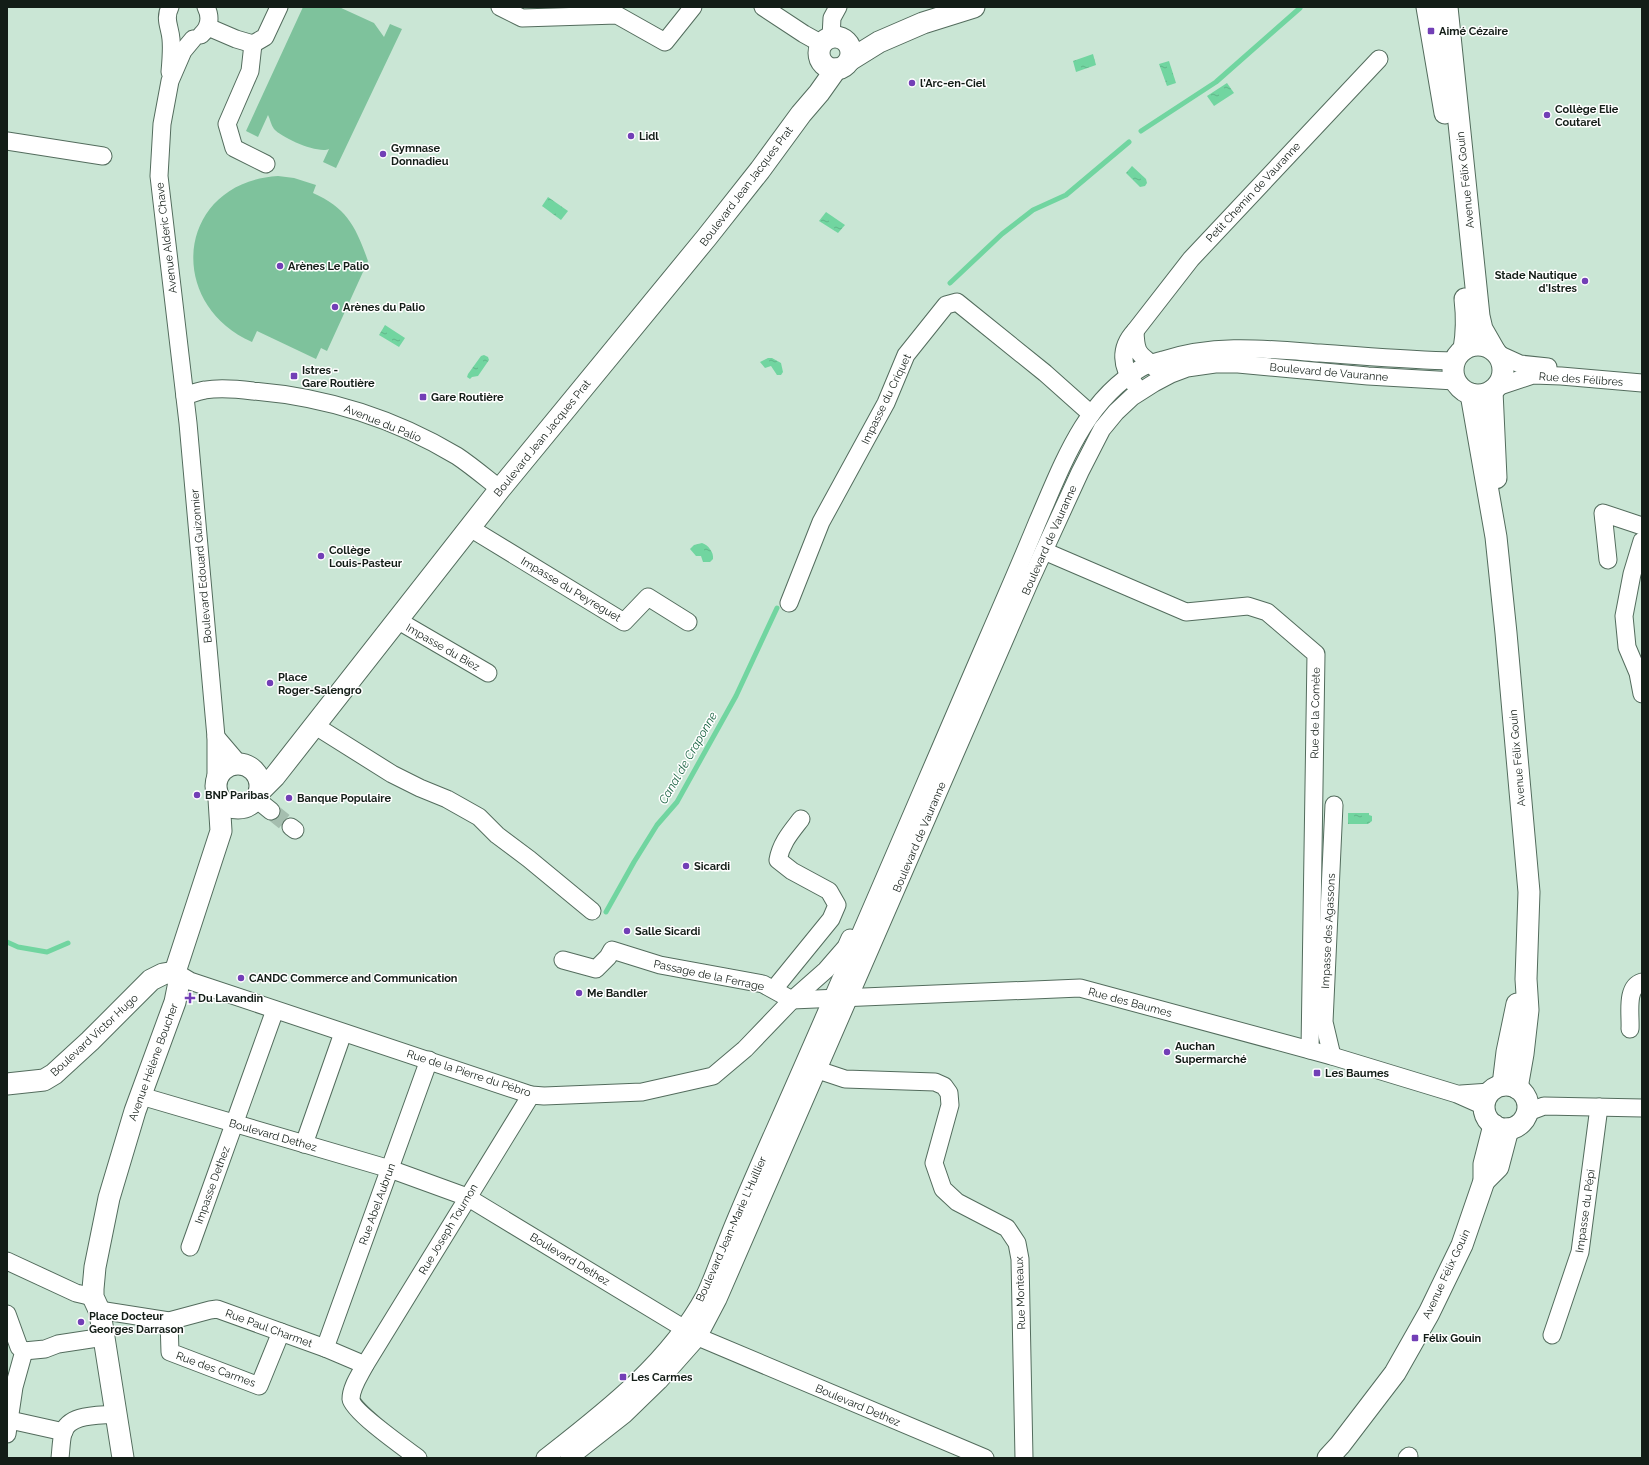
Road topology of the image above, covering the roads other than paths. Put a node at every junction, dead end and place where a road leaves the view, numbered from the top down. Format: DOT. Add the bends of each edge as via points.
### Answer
graph roads {
  1 [pos="170,7"];
  2 [pos="206,7"];
  3 [pos="279,7"];
  4 [pos="500,7"];
  5 [pos="693,7"];
  6 [pos="763,7"];
  7 [pos="838,7"];
  8 [pos="974,7"];
  9 [pos="1427,7"];
  10 [pos="1447,7"];
  11 [pos="208,27"];
  12 [pos="169,28"];
  13 [pos="194,39"];
  14 [pos="253,44"];
  15 [pos="835,52"];
  16 [pos="1379,60"];
  17 [pos="170,81"];
  18 [pos="7,141"];
  19 [pos="103,156"];
  20 [pos="266,164"];
  21 [pos="1135,331"];
  22 [pos="1496,352"];
  23 [pos="1152,364"];
  24 [pos="1458,364"];
  25 [pos="181,370"];
  26 [pos="1642,373"];
  27 [pos="1128,377"];
  28 [pos="1164,378"];
  29 [pos="1642,383"];
  30 [pos="1495,389"];
  31 [pos="205,390"];
  32 [pos="1140,392"];
  33 [pos="1471,394"];
  34 [pos="185,396"];
  35 [pos="1091,414"];
  36 [pos="500,489"];
  37 [pos="1642,526"];
  38 [pos="470,528"];
  39 [pos="1496,537"];
  40 [pos="1642,542"];
  41 [pos="1044,551"];
  42 [pos="1608,560"];
  43 [pos="1637,576"];
  44 [pos="789,603"];
  45 [pos="397,620"];
  46 [pos="688,622"];
  47 [pos="488,673"];
  48 [pos="1642,694"];
  49 [pos="314,725"];
  50 [pos="216,737"];
  51 [pos="216,778"];
  52 [pos="254,791"];
  53 [pos="219,799"];
  54 [pos="1334,805"];
  55 [pos="801,819"];
  56 [pos="221,831"];
  57 [pos="592,911"];
  58 [pos="865,923"];
  59 [pos="564,960"];
  60 [pos="175,972"];
  61 [pos="1642,982"];
  62 [pos="774,990"];
  63 [pos="850,997"];
  64 [pos="833,998"];
  65 [pos="792,1000"];
  66 [pos="275,1010"];
  67 [pos="1630,1029"];
  68 [pos="342,1033"];
  69 [pos="1310,1050"];
  70 [pos="1332,1056"];
  71 [pos="429,1060"];
  72 [pos="818,1070"];
  73 [pos="7,1084"];
  74 [pos="531,1094"];
  75 [pos="141,1096"];
  76 [pos="1513,1098"];
  77 [pos="1599,1107"];
  78 [pos="1642,1108"];
  79 [pos="235,1124"];
  80 [pos="1501,1127"];
  81 [pos="304,1144"];
  82 [pos="390,1169"];
  83 [pos="467,1197"];
  84 [pos="190,1246"];
  85 [pos="7,1261"];
  86 [pos="96,1303"];
  87 [pos="7,1314"];
  88 [pos="169,1321"];
  89 [pos="683,1328"];
  90 [pos="280,1332"];
  91 [pos="1552,1335"];
  92 [pos="104,1337"];
  93 [pos="698,1337"];
  94 [pos="325,1348"];
  95 [pos="24,1350"];
  96 [pos="365,1365"];
  97 [pos="11,1388"];
  98 [pos="116,1414"];
  99 [pos="8,1427"];
  100 [pos="64,1432"];
  101 [pos="60,1458"];
  102 [pos="123,1458"];
  103 [pos="418,1458"];
  104 [pos="545,1458"];
  105 [pos="569,1458"];
  106 [pos="985,1458"];
  107 [pos="1024,1458"];
  108 [pos="1328,1458"];
  1 -- 12 [label="street, Avenue Alderic Chave" via="167,20"];
  2 -- 11 [label="street"];
  3 -- 14 [label="street" via="265,37"];
  4 -- 5 [label="street" via="522,18 617,15 665,42"];
  6 -- 15 [label="street"];
  7 -- 15 [label="street" via="832,18"];
  8 -- 15 [label="main road, Boulevard Jean Jacques Prat" via="924,23 876,44"];
  9 -- 24 [label="main road, Avenue Félix Gouin" via="1448,135 1467,318 1466,338"];
  10 -- 22 [label="main road, Avenue Félix Gouin" via="1479,316 1482,329"];
  11 -- 13 [label="street, Avenue Alderic Chave" via="200,37"];
  11 -- 14 [label="street"];
  12 -- 13 [label="street" via="179,38"];
  12 -- 17 [label="street, Avenue Alderic Chave"];
  13 -- 17 [label="street, Avenue Alderic Chave" via="183,51"];
  14 -- 20 [label="street" via="250,71 227,124 234,148"];
  15 -- 36 [label="main road, Boulevard Jean Jacques Prat" via="820,93 707,237"];
  16 -- 21 [label="street, Petit Chemin de Vauranne" via="1191,259"];
  17 -- 25 [label="street, Avenue Alderic Chave" via="162,124 159,176"];
  18 -- 19 [label="street"];
  21 -- 23 [label="street" via="1135,346 1140,356"];
  21 -- 27 [label="street, Petit Chemin de Vauranne" via="1124,349"];
  22 -- 24 [label="main road" via="1487,346 1471,346"];
  22 -- 26 [label="street, Rue des Félibres" via="1520,364"];
  22 -- 30 [label="main road" via="1503,367 1503,374"];
  23 -- 24 [label="street, Boulevard de Vauranne" via="1181,354 1222,348 1255,348"];
  23 -- 27 [label="street, Boulevard de Vauranne" via="1143,366"];
  23 -- 28 [label="street"];
  24 -- 28 [label="street, Boulevard de Vauranne" via="1368,376 1216,364 1187,368"];
  24 -- 33 [label="main road" via="1464,391"];
  25 -- 31 [label="street"];
  25 -- 34 [label="street, Avenue Alderic Chave"];
  27 -- 32 [label="street, Petit Chemin de Vauranne"];
  27 -- 35 [label="street, Boulevard de Vauranne"];
  28 -- 32 [label="street, Boulevard de Vauranne"];
  29 -- 30 [label="street, Rue des Félibres" via="1533,375"];
  30 -- 33 [label="main road" via="1482,395"];
  30 -- 39 [label="main road, Avenue Félix Gouin"];
  31 -- 34 [label="street, Avenue du Palio"];
  31 -- 36 [label="street, Avenue du Palio" via="271,392 308,398 357,411 419,437 453,455"];
  32 -- 41 [label="street, Boulevard de Vauranne" via="1121,407 1102,429"];
  33 -- 39 [label="main road, Avenue Félix Gouin"];
  34 -- 50 [label="street, Boulevard Edouard Guizonnier"];
  35 -- 44 [label="street, Impasse du Criquet" via="957,302 946,305 906,355 886,403 821,522"];
  35 -- 58 [label="street, Boulevard de Vauranne" via="1059,474"];
  36 -- 38 [label="main road, Boulevard Jean Jacques Prat"];
  37 -- 42 [label="street" via="1603,514"];
  38 -- 45 [label="main road, Boulevard Jean Jacques Prat"];
  38 -- 46 [label="street, Impasse du Peyreguet" via="624,622 648,597"];
  39 -- 76 [label="main road, Avenue Félix Gouin" via="1529,892 1526,979 1517,1005 1507,1052"];
  40 -- 43 [label="street"];
  41 -- 63 [label="street, Boulevard de Vauranne"];
  41 -- 69 [label="street, Rue de la Comète" via="1186,612 1248,606 1267,612 1316,654"];
  43 -- 48 [label="street" via="1624,616 1627,647 1638,673"];
  45 -- 47 [label="street, Impasse du Biez"];
  45 -- 49 [label="main road, Boulevard Jean Jacques Prat"];
  49 -- 52 [label="main road, Boulevard Jean Jacques Prat" via="285,763"];
  49 -- 57 [label="street" via="392,774 479,817 497,835"];
  50 -- 51 [label="street, Boulevard Edouard Guizonnier"];
  50 -- 52 [label="street"];
  51 -- 52 [label="main road, Boulevard Jean Jacques Prat" via="225,767"];
  51 -- 53 [label="main road, Avenue Hélène Boucher"];
  52 -- 53 [label="main road" via="234,808"];
  52 -- 56 [label="main road, Avenue Hélène Boucher"];
  53 -- 56 [label="main road, Avenue Hélène Boucher"];
  54 -- 70 [label="street, Impasse des Agassons" via="1324,1022"];
  55 -- 62 [label="street" via="785,839 778,860 792,871 829,891 837,905 831,919"];
  56 -- 60 [label="main road, Avenue Hélène Boucher"];
  58 -- 64 [label="street, Boulevard de Vauranne"];
  58 -- 65 [label="street, Boulevard de Vauranne" via="853,931 846,947 826,970"];
  59 -- 62 [label="street, Passage de la Ferrage" via="596,969 612,950 660,966 763,984"];
  60 -- 66 [label="street, Rue de la Pierre du Pébro" via="190,981"];
  60 -- 73 [label="main road, Boulevard Victor Hugo" via="151,980 54,1074 44,1080"];
  60 -- 75 [label="main road, Avenue Hélène Boucher" via="179,982 177,995"];
  61 -- 67 [label="street" via="1631,992"];
  62 -- 65 [label="street, Passage de la Ferrage"];
  63 -- 64 [label="street, Rue des Baumes"];
  63 -- 69 [label="street, Rue des Baumes" via="1080,988"];
  63 -- 72 [label="street, Boulevard Jean-Marie L'Huillier"];
  64 -- 65 [label="street, Rue des Baumes"];
  64 -- 89 [label="street, Boulevard Jean-Marie L'Huillier" via="705,1293"];
  65 -- 74 [label="street, Rue de la Pierre du Pébro" via="745,1049 713,1076 642,1092 544,1096"];
  66 -- 68 [label="street, Rue de la Pierre du Pébro"];
  66 -- 79 [label="street, Impasse Dethez"];
  68 -- 71 [label="street, Rue de la Pierre du Pébro"];
  68 -- 81 [label="street"];
  69 -- 70 [label="street, Rue des Baumes"];
  70 -- 76 [label="street, Rue des Baumes" via="1457,1094"];
  71 -- 74 [label="street, Rue de la Pierre du Pébro"];
  71 -- 82 [label="street, Rue Abel Aubrun"];
  72 -- 93 [label="street, Boulevard Jean-Marie L'Huillier" via="718,1299"];
  72 -- 107 [label="street, Rue Monteaux" via="844,1079 935,1082 944,1086 950,1094 950,1105 934,1162 943,1189 957,1202 1007,1228 1017,1243 1020,1259"];
  74 -- 83 [label="street, Rue Joseph Tournon"];
  75 -- 79 [label="street, Boulevard Dethez"];
  75 -- 86 [label="main road, Avenue Hélène Boucher" via="109,1198 95,1267"];
  76 -- 77 [label="street, Rue des Baumes"];
  76 -- 80 [label="main road" via="1520,1124"];
  76 -- 80 [label="main road" via="1485,1113 1488,1120"];
  77 -- 78 [label="street, Rue des Baumes"];
  77 -- 91 [label="street, Impasse du Pépi" via="1580,1252"];
  79 -- 81 [label="street, Boulevard Dethez"];
  79 -- 84 [label="street, Impasse Dethez"];
  80 -- 108 [label="main road, Avenue Félix Gouin" via="1498,1167 1484,1182 1462,1245 1429,1313 1395,1373"];
  81 -- 82 [label="street, Boulevard Dethez"];
  82 -- 83 [label="street, Boulevard Dethez"];
  82 -- 94 [label="street, Rue Abel Aubrun"];
  83 -- 89 [label="street, Boulevard Dethez"];
  83 -- 96 [label="street, Rue Joseph Tournon"];
  85 -- 86 [label="street, Rue Paul Charmet"];
  86 -- 88 [label="street, Rue Paul Charmet"];
  86 -- 92 [label="main road, Avenue Hélène Boucher"];
  87 -- 95 [label="street" via="19,1347"];
  88 -- 90 [label="street, Rue Paul Charmet" via="217,1309"];
  88 -- 90 [label="street, Rue des Carmes" via="170,1352 259,1386"];
  89 -- 93 [label="street, Boulevard Dethez"];
  89 -- 104 [label="street, Boulevard Jean-Marie L'Huillier" via="664,1353 617,1400"];
  90 -- 94 [label="street, Rue Paul Charmet"];
  92 -- 95 [label="street" via="58,1344 45,1349"];
  92 -- 98 [label="main road, Avenue Hélène Boucher"];
  93 -- 105 [label="street, Boulevard Jean-Marie L'Huillier" via="625,1414"];
  93 -- 106 [label="street, Boulevard Dethez"];
  94 -- 96 [label="street, Rue Paul Charmet"];
  95 -- 97 [label="street"];
  96 -- 103 [label="street, Rue Joseph Tournon" via="353,1388 353,1405"];
  97 -- 99 [label="street"];
  98 -- 100 [label="street" via="83,1417 69,1423"];
  98 -- 102 [label="main road, Avenue Hélène Boucher"];
  99 -- 100 [label="street"];
  100 -- 101 [label="street"];
}
